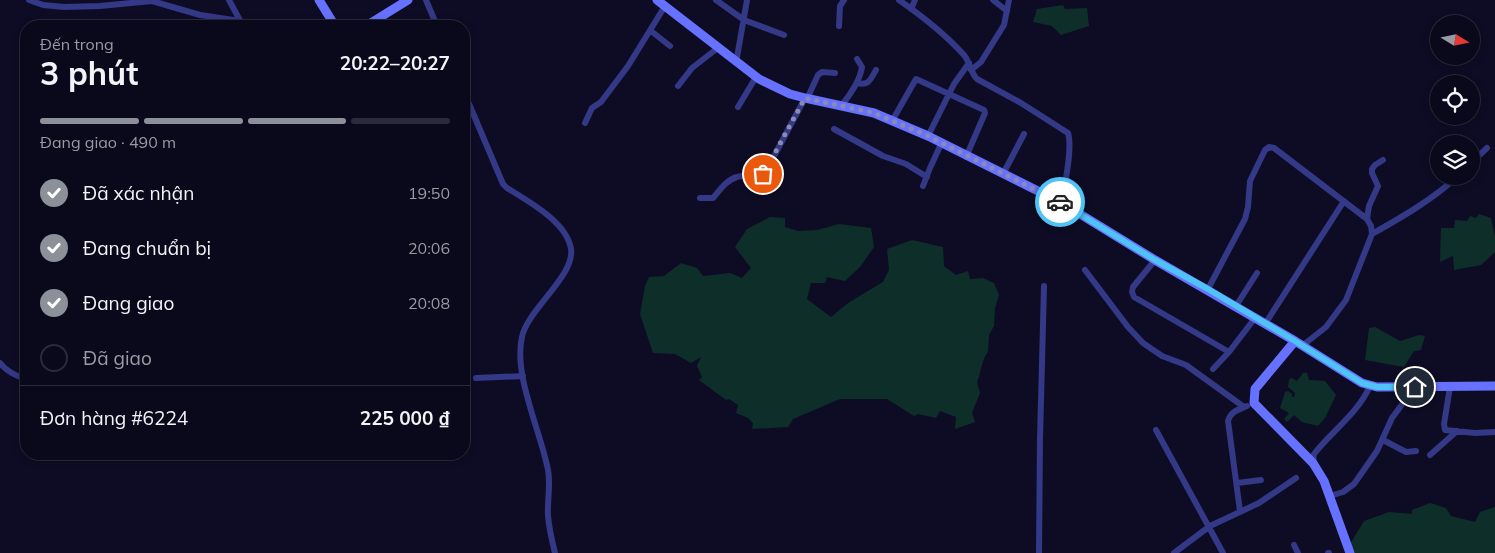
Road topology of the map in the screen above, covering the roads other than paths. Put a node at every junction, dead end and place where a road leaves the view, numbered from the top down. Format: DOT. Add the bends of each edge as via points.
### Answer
graph roads {
  1 [pos="29,0"];
  2 [pos="229,0"];
  3 [pos="319,0"];
  4 [pos="408,0"];
  5 [pos="426,0"];
  6 [pos="657,0"];
  7 [pos="716,0"];
  8 [pos="747,0"];
  9 [pos="844,0"];
  10 [pos="899,0"];
  11 [pos="916,0"];
  12 [pos="993,0"];
  13 [pos="1008,0"];
  14 [pos="665,6"];
  15 [pos="911,8"];
  16 [pos="1007,11"];
  17 [pos="223,20"];
  18 [pos="239,20"];
  19 [pos="331,20"];
  20 [pos="376,20"];
  21 [pos="434,20"];
  22 [pos="744,20"];
  23 [pos="839,26"];
  24 [pos="651,30"];
  25 [pos="784,35"];
  26 [pos="670,46"];
  27 [pos="719,47"];
  28 [pos="857,60"];
  29 [pos="736,63"];
  30 [pos="970,67"];
  31 [pos="876,70"];
  32 [pos="836,73"];
  33 [pos="756,77"];
  34 [pos="856,83"];
  35 [pos="678,86"];
  36 [pos="949,94"];
  37 [pos="806,99"];
  38 [pos="470,106"];
  39 [pos="842,106"];
  40 [pos="738,107"];
  41 [pos="892,121"];
  42 [pos="585,123"];
  43 [pos="834,129"];
  44 [pos="1024,134"];
  45 [pos="928,136"];
  46 [pos="941,144"];
  47 [pos="1487,148"];
  48 [pos="1480,155"];
  49 [pos="966,157"];
  50 [pos="1383,160"];
  51 [pos="1003,174"];
  52 [pos="927,177"];
  53 [pos="1448,185"];
  54 [pos="923,186"];
  55 [pos="700,198"];
  56 [pos="1344,201"];
  57 [pos="1062,203"];
  58 [pos="1367,219"];
  59 [pos="1372,234"];
  60 [pos="1155,260"];
  61 [pos="1084,270"];
  62 [pos="1257,273"];
  63 [pos="1044,286"];
  64 [pos="1208,289"];
  65 [pos="1236,306"];
  66 [pos="1255,318"];
  67 [pos="1265,324"];
  68 [pos="1298,343"];
  69 [pos="1229,352"];
  70 [pos="0,363"];
  71 [pos="1213,369"];
  72 [pos="523,376"];
  73 [pos="20,377"];
  74 [pos="476,378"];
  75 [pos="1370,386"];
  76 [pos="1495,386"];
  77 [pos="1415,387"];
  78 [pos="1450,387"];
  79 [pos="1254,403"];
  80 [pos="1244,407"];
  81 [pos="1156,430"];
  82 [pos="1457,431"];
  83 [pos="1495,432"];
  84 [pos="1382,440"];
  85 [pos="1416,451"];
  86 [pos="1430,455"];
  87 [pos="1314,463"];
  88 [pos="1296,478"];
  89 [pos="1261,480"];
  90 [pos="1237,484"];
  91 [pos="1330,496"];
  92 [pos="1240,511"];
  93 [pos="1210,526"];
  94 [pos="1294,545"];
  95 [pos="555,553"];
  96 [pos="1039,553"];
  97 [pos="1174,553"];
  98 [pos="1223,553"];
  99 [pos="1298,553"];
  100 [pos="1350,553"];
  1 -- 17 [label="street" via="64,7 152,1"];
  2 -- 18 [label="street"];
  3 -- 19 [label="street"];
  4 -- 20 [label="street"];
  5 -- 21 [label="street"];
  6 -- 14 [label="street"];
  7 -- 22 [label="street"];
  8 -- 22 [label="street"];
  9 -- 23 [label="street" via="840,6"];
  10 -- 15 [label="street"];
  11 -- 15 [label="street"];
  12 -- 16 [label="street"];
  13 -- 16 [label="street"];
  14 -- 24 [label="street"];
  14 -- 27 [label="street"];
  15 -- 30 [label="street" via="951,42"];
  16 -- 30 [label="street" via="1004,25 981,62"];
  22 -- 25 [label="street"];
  22 -- 29 [label="street"];
  24 -- 26 [label="street"];
  24 -- 42 [label="street" via="601,102 592,108"];
  27 -- 29 [label="street"];
  27 -- 35 [label="street" via="692,68"];
  28 -- 34 [label="street" via="862,70"];
  29 -- 33 [label="street"];
  30 -- 36 [label="street" via="959,75"];
  30 -- 57 [label="street" via="982,83 1068,134"];
  31 -- 34 [label="street" via="867,84"];
  32 -- 37 [label="street" via="822,72 818,75"];
  33 -- 37 [label="street"];
  33 -- 40 [label="street"];
  34 -- 39 [label="street"];
  36 -- 41 [label="street" via="916,79"];
  36 -- 45 [label="street"];
  36 -- 49 [label="street" via="985,112"];
  37 -- 39 [label="street"];
  37 -- 55 [label="street" via="765,173 737,177 728,181 713,198"];
  38 -- 72 [label="street" via="503,184 550,217 566,237 571,250 564,272 522,334"];
  39 -- 41 [label="street"];
  41 -- 45 [label="street"];
  43 -- 52 [label="street"];
  44 -- 51 [label="street"];
  45 -- 46 [label="street"];
  46 -- 49 [label="street"];
  46 -- 52 [label="street"];
  47 -- 48 [label="street"];
  49 -- 51 [label="street"];
  50 -- 58 [label="street" via="1372,169 1378,186"];
  51 -- 57 [label="street"];
  52 -- 54 [label="street"];
  53 -- 59 [label="street" via="1411,212"];
  56 -- 58 [label="street"];
  56 -- 64 [label="street" via="1278,151 1265,150 1250,181 1245,219"];
  56 -- 67 [label="street"];
  57 -- 60 [label="street"];
  58 -- 59 [label="street"];
  59 -- 68 [label="street" via="1346,300 1326,327"];
  60 -- 64 [label="street"];
  60 -- 69 [label="street" via="1134,287 1134,297"];
  61 -- 80 [label="street" via="1143,343 1162,356 1186,365"];
  62 -- 65 [label="street"];
  63 -- 96 [label="street"];
  64 -- 65 [label="street"];
  65 -- 66 [label="street"];
  66 -- 67 [label="street"];
  66 -- 69 [label="street"];
  67 -- 68 [label="street"];
  68 -- 75 [label="street"];
  68 -- 79 [label="street" via="1255,390"];
  69 -- 71 [label="street"];
  70 -- 73 [label="street"];
  72 -- 74 [label="street"];
  72 -- 95 [label="street" via="548,471 548,517"];
  75 -- 77 [label="street"];
  75 -- 87 [label="street" via="1366,396 1314,454"];
  76 -- 78 [label="street"];
  77 -- 78 [label="street"];
  77 -- 84 [label="street" via="1392,418"];
  78 -- 82 [label="street" via="1444,427"];
  79 -- 80 [label="street"];
  79 -- 87 [label="street"];
  80 -- 90 [label="street" via="1233,412 1228,421"];
  81 -- 93 [label="street"];
  82 -- 83 [label="street"];
  82 -- 86 [label="street"];
  84 -- 85 [label="street" via="1406,452"];
  84 -- 91 [label="street" via="1354,484"];
  87 -- 91 [label="street"];
  88 -- 92 [label="street"];
  89 -- 90 [label="street"];
  90 -- 92 [label="street"];
  91 -- 100 [label="street"];
  92 -- 93 [label="street"];
  93 -- 97 [label="street"];
  93 -- 98 [label="street"];
  94 -- 99 [label="street"];
}
